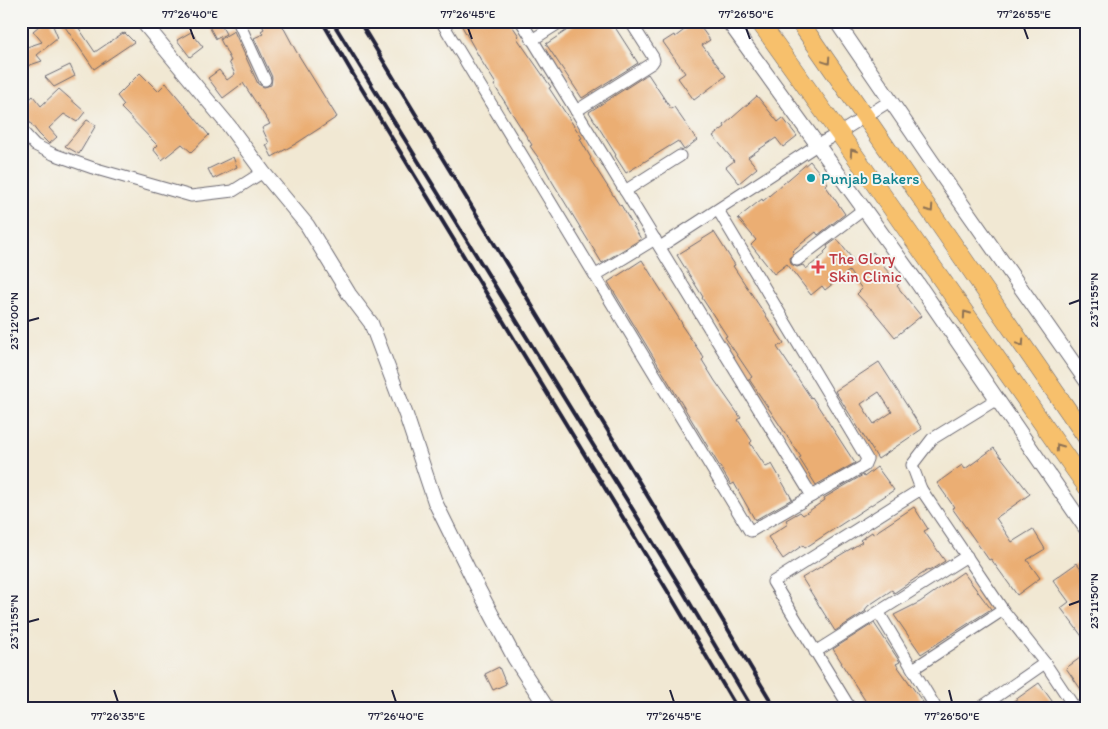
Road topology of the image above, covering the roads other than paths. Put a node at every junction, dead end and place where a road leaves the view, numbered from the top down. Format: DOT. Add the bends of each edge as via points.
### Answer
graph roads {
  1 [pos="142,21"];
  2 [pos="238,21"];
  3 [pos="441,21"];
  4 [pos="521,21"];
  5 [pos="562,21"];
  6 [pos="630,21"];
  7 [pos="728,21"];
  8 [pos="759,21"];
  9 [pos="799,21"];
  10 [pos="836,21"];
  11 [pos="532,40"];
  12 [pos="265,80"];
  13 [pos="890,100"];
  14 [pos="576,111"];
  15 [pos="865,116"];
  16 [pos="21,130"];
  17 [pos="839,133"];
  18 [pos="817,145"];
  19 [pos="680,156"];
  20 [pos="262,172"];
  21 [pos="625,190"];
  22 [pos="864,209"];
  23 [pos="718,210"];
  24 [pos="658,243"];
  25 [pos="797,260"];
  26 [pos="596,275"];
  27 [pos="1087,382"];
  28 [pos="997,399"];
  29 [pos="1087,438"];
  30 [pos="1087,488"];
  31 [pos="921,489"];
  32 [pos="812,496"];
  33 [pos="1087,530"];
  34 [pos="967,556"];
  35 [pos="1004,610"];
  36 [pos="879,613"];
  37 [pos="815,652"];
  38 [pos="1045,663"];
  39 [pos="913,669"];
  40 [pos="530,684"];
  41 [pos="535,708"];
  42 [pos="547,708"];
  43 [pos="850,708"];
  44 [pos="936,708"];
  45 [pos="980,708"];
  46 [pos="1075,708"];
  1 -- 20 [label="street" via="229,126"];
  2 -- 12 [label="street"];
  3 -- 26 [label="street"];
  4 -- 11 [label="street"];
  5 -- 11 [label="street"];
  6 -- 14 [label="street" via="654,60"];
  7 -- 18 [label="street"];
  8 -- 17 [label="main road"];
  9 -- 15 [label="main road, one-way"];
  10 -- 13 [label="street"];
  11 -- 14 [label="street"];
  13 -- 15 [label="street"];
  13 -- 27 [label="street"];
  14 -- 21 [label="street"];
  15 -- 17 [label="street"];
  15 -- 29 [label="main road, one-way"];
  16 -- 20 [label="street" via="35,145 53,154 191,196 233,191"];
  17 -- 18 [label="street"];
  30 -- 17 [label="main road, one-way"];
  18 -- 22 [label="street"];
  18 -- 23 [label="street"];
  19 -- 21 [label="street"];
  20 -- 40 [label="street" via="307,225 370,323 435,502"];
  21 -- 24 [label="street"];
  22 -- 25 [label="street"];
  22 -- 28 [label="street"];
  23 -- 24 [label="street"];
  23 -- 32 [label="street" via="867,459 864,466"];
  24 -- 26 [label="street"];
  24 -- 32 [label="street"];
  26 -- 32 [label="street" via="749,530 754,531"];
  28 -- 31 [label="street" via="932,440 912,465"];
  28 -- 33 [label="street"];
  31 -- 34 [label="street"];
  31 -- 37 [label="street" via="773,582"];
  34 -- 35 [label="street"];
  34 -- 36 [label="street"];
  35 -- 38 [label="street"];
  35 -- 39 [label="street"];
  36 -- 37 [label="street"];
  36 -- 39 [label="street"];
  37 -- 43 [label="street"];
  38 -- 45 [label="street"];
  38 -- 46 [label="street"];
  39 -- 44 [label="street"];
  40 -- 41 [label="street"];
  40 -- 42 [label="street"];
}
